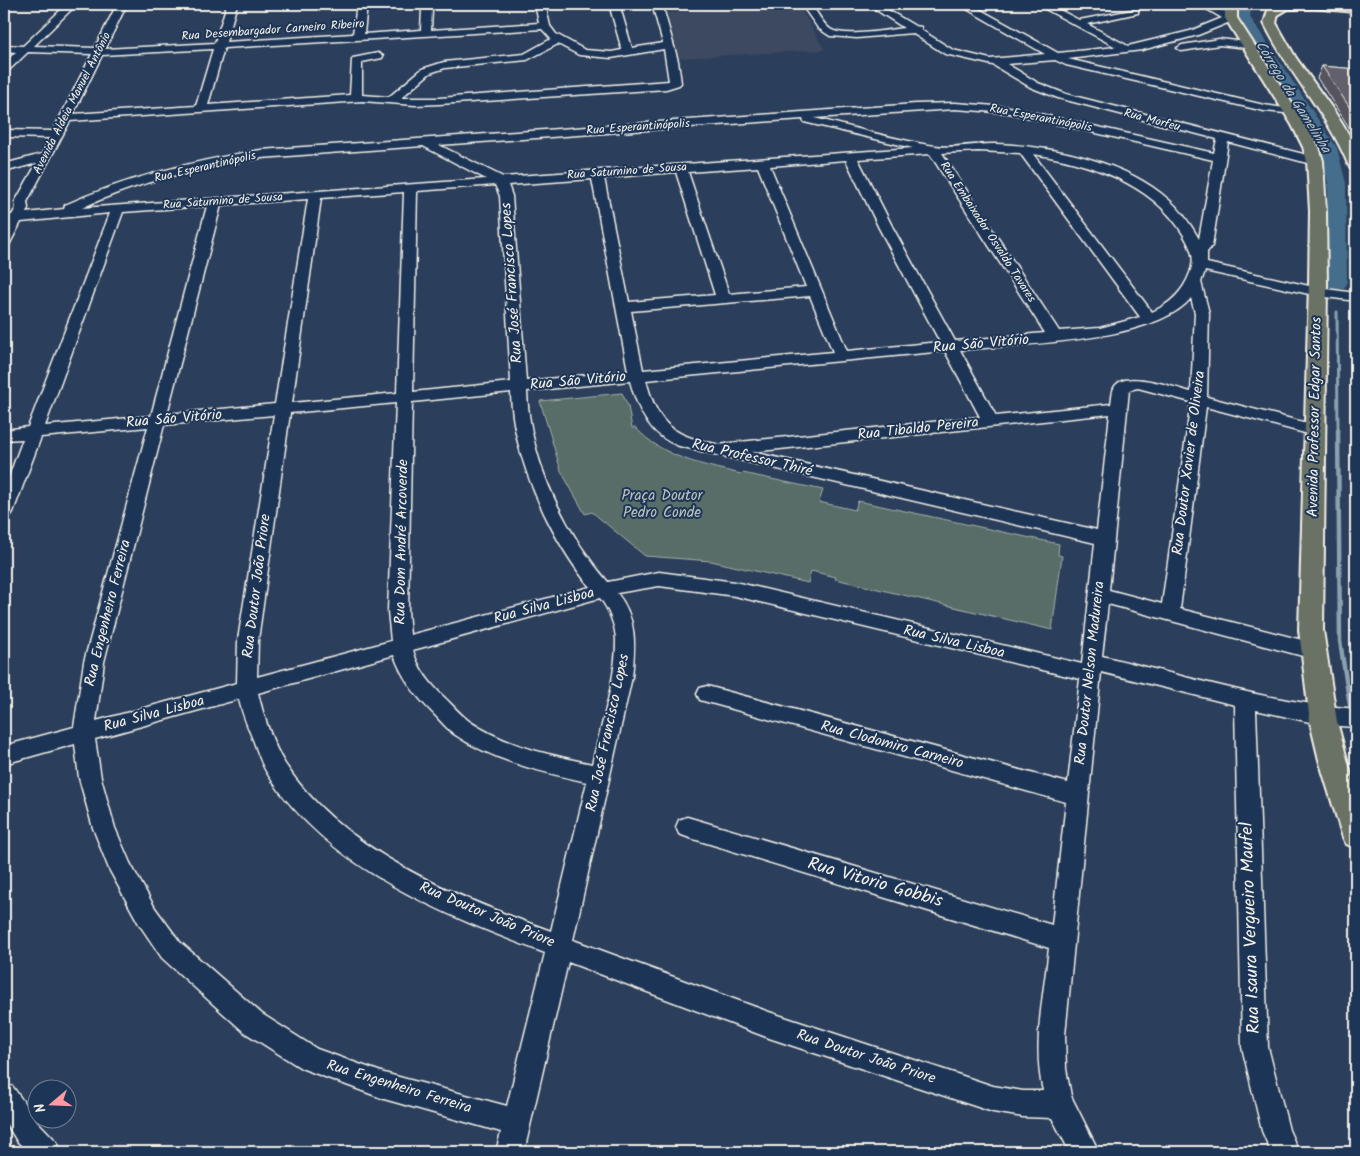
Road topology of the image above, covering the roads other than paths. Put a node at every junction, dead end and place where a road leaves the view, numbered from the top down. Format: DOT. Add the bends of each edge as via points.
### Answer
graph roads {
  1 [pos="72,4"];
  2 [pos="122,4"];
  3 [pos="232,4"];
  4 [pos="362,4"];
  5 [pos="435,4"];
  6 [pos="540,4"];
  7 [pos="614,4"];
  8 [pos="657,4"];
  9 [pos="806,4"];
  10 [pos="872,4"];
  11 [pos="884,4"];
  12 [pos="963,4"];
  13 [pos="1041,4"];
  14 [pos="1203,4"];
  15 [pos="1285,4"];
  16 [pos="1356,8"];
  17 [pos="1134,11"];
  18 [pos="1231,11"];
  19 [pos="1078,23"];
  20 [pos="545,26"];
  21 [pos="918,29"];
  22 [pos="426,34"];
  23 [pos="358,38"];
  24 [pos="557,40"];
  25 [pos="1247,44"];
  26 [pos="670,45"];
  27 [pos="218,46"];
  28 [pos="4,48"];
  29 [pos="1126,49"];
  30 [pos="24,50"];
  31 [pos="98,52"];
  32 [pos="628,53"];
  33 [pos="378,56"];
  34 [pos="1054,57"];
  35 [pos="1144,57"];
  36 [pos="985,61"];
  37 [pos="1078,65"];
  38 [pos="4,69"];
  39 [pos="1010,71"];
  40 [pos="673,84"];
  41 [pos="356,98"];
  42 [pos="393,99"];
  43 [pos="201,109"];
  44 [pos="1291,112"];
  45 [pos="792,116"];
  46 [pos="66,118"];
  47 [pos="4,133"];
  48 [pos="57,136"];
  49 [pos="1223,138"];
  50 [pos="423,142"];
  51 [pos="934,149"];
  52 [pos="1024,149"];
  53 [pos="850,155"];
  54 [pos="47,156"];
  55 [pos="1220,158"];
  56 [pos="1315,161"];
  57 [pos="762,162"];
  58 [pos="1356,164"];
  59 [pos="680,167"];
  60 [pos="4,168"];
  61 [pos="596,174"];
  62 [pos="500,181"];
  63 [pos="411,187"];
  64 [pos="315,194"];
  65 [pos="215,202"];
  66 [pos="118,209"];
  67 [pos="10,212"];
  68 [pos="60,213"];
  69 [pos="4,242"];
  70 [pos="1200,259"];
  71 [pos="1194,282"];
  72 [pos="814,291"];
  73 [pos="1318,292"];
  74 [pos="1356,297"];
  75 [pos="723,298"];
  76 [pos="622,307"];
  77 [pos="1149,318"];
  78 [pos="1056,337"];
  79 [pos="951,347"];
  80 [pos="842,357"];
  81 [pos="638,376"];
  82 [pos="518,387"];
  83 [pos="404,397"];
  84 [pos="1199,400"];
  85 [pos="1118,408"];
  86 [pos="282,409"];
  87 [pos="159,420"];
  88 [pos="991,422"];
  89 [pos="1316,431"];
  90 [pos="33,432"];
  91 [pos="4,434"];
  92 [pos="719,450"];
  93 [pos="4,512"];
  94 [pos="1104,538"];
  95 [pos="603,590"];
  96 [pos="1099,595"];
  97 [pos="1170,614"];
  98 [pos="402,645"];
  99 [pos="1314,651"];
  100 [pos="1091,668"];
  101 [pos="247,688"];
  102 [pos="707,694"];
  103 [pos="1245,699"];
  104 [pos="1340,717"];
  105 [pos="84,733"];
  106 [pos="4,755"];
  107 [pos="600,774"];
  108 [pos="1077,795"];
  109 [pos="687,828"];
  110 [pos="1356,834"];
  111 [pos="1062,940"];
  112 [pos="560,946"];
  113 [pos="4,1096"];
  114 [pos="1059,1105"];
  115 [pos="518,1123"];
  116 [pos="47,1152"];
  117 [pos="510,1152"];
  118 [pos="1085,1152"];
  119 [pos="1285,1152"];
  1 -- 30 [label="street"];
  2 -- 31 [label="street, Avenida Aldeia Manuel Antônio"];
  3 -- 27 [label="street"];
  4 -- 23 [label="street"];
  5 -- 22 [label="street" via="427,9"];
  6 -- 20 [label="street"];
  7 -- 32 [label="street"];
  8 -- 26 [label="street"];
  9 -- 21 [label="street" via="827,32 834,35"];
  10 -- 21 [label="street, Rua Morfeu"];
  11 -- 21 [label="street"];
  12 -- 34 [label="street"];
  13 -- 19 [label="street"];
  14 -- 18 [label="street" via="1218,13"];
  15 -- 16 [label="main road"];
  15 -- 58 [label="main road" via="1270,17 1272,30 1342,136"];
  17 -- 19 [label="street"];
  18 -- 25 [label="main road, Avenida Professor Edgar Santos"];
  18 -- 29 [label="street" via="1194,33"];
  19 -- 29 [label="street"];
  20 -- 22 [label="street, Rua Desembargador Carneiro Ribeiro"];
  20 -- 24 [label="street"];
  21 -- 36 [label="street, Rua Morfeu" via="949,52"];
  22 -- 23 [label="street, Rua Desembargador Carneiro Ribeiro"];
  23 -- 27 [label="street, Rua Desembargador Carneiro Ribeiro"];
  24 -- 32 [label="street" via="592,55"];
  24 -- 42 [label="street" via="527,57 431,69"];
  25 -- 35 [label="street" via="1205,43"];
  25 -- 44 [label="main road, Avenida Professor Edgar Santos"];
  26 -- 32 [label="street"];
  26 -- 40 [label="street" via="676,81"];
  27 -- 31 [label="street, Rua Desembargador Carneiro Ribeiro"];
  27 -- 43 [label="street"];
  28 -- 30 [label="street, Rua Desembargador Carneiro Ribeiro"];
  29 -- 34 [label="street"];
  29 -- 35 [label="street"];
  30 -- 31 [label="street, Rua Desembargador Carneiro Ribeiro"];
  30 -- 38 [label="street"];
  31 -- 46 [label="street, Avenida Aldeia Manuel Antônio"];
  33 -- 41 [label="street" via="357,60"];
  34 -- 36 [label="street"];
  34 -- 37 [label="street"];
  35 -- 37 [label="street"];
  36 -- 39 [label="street, Rua Morfeu"];
  37 -- 39 [label="street"];
  37 -- 44 [label="street"];
  39 -- 49 [label="street, Rua Morfeu" via="1062,96"];
  40 -- 42 [label="street" via="439,101"];
  41 -- 42 [label="street"];
  41 -- 43 [label="street"];
  43 -- 46 [label="street"];
  44 -- 56 [label="main road, Avenida Professor Edgar Santos" via="1311,147"];
  45 -- 50 [label="street, Rua Esperantinópolis"];
  45 -- 51 [label="street, Rua Embaixador Osvaldo Tavares"];
  45 -- 55 [label="street, Rua Esperantinópolis" via="916,107 982,107 1034,115"];
  46 -- 48 [label="street, Avenida Aldeia Manuel Antônio"];
  47 -- 48 [label="street"];
  48 -- 54 [label="street, Avenida Aldeia Manuel Antônio"];
  49 -- 55 [label="street"];
  49 -- 56 [label="street, Rua Morfeu"];
  50 -- 62 [label="street, Rua José Francisco Lopes"];
  50 -- 68 [label="street, Rua Esperantinópolis" via="235,158 136,183"];
  51 -- 52 [label="street, Rua Saturnino de Sousa"];
  51 -- 53 [label="street, Rua Saturnino de Sousa"];
  51 -- 78 [label="street, Rua Embaixador Osvaldo Tavares"];
  52 -- 70 [label="street, Rua Saturnino de Sousa" via="1061,154 1093,164 1145,188 1185,226"];
  52 -- 77 [label="street"];
  53 -- 57 [label="street, Rua Saturnino de Sousa"];
  53 -- 79 [label="street"];
  54 -- 60 [label="street"];
  54 -- 67 [label="street, Avenida Aldeia Manuel Antônio"];
  55 -- 70 [label="street"];
  56 -- 73 [label="main road, Avenida Professor Edgar Santos"];
  57 -- 59 [label="street, Rua Saturnino de Sousa"];
  57 -- 72 [label="street"];
  59 -- 61 [label="street, Rua Saturnino de Sousa"];
  59 -- 75 [label="street"];
  61 -- 62 [label="street, Rua Saturnino de Sousa"];
  61 -- 76 [label="street, Rua Professor Thiré"];
  62 -- 63 [label="street, Rua Saturnino de Sousa"];
  62 -- 82 [label="street, Rua José Francisco Lopes" via="506,196"];
  63 -- 64 [label="street, Rua Saturnino de Sousa"];
  63 -- 83 [label="street, Rua Dom André Arcoverde"];
  64 -- 65 [label="street, Rua Saturnino de Sousa"];
  64 -- 86 [label="street, Rua Doutor João Priore"];
  65 -- 66 [label="street, Rua Saturnino de Sousa"];
  65 -- 87 [label="street, Rua Engenheiro Ferreira"];
  66 -- 68 [label="street, Rua Saturnino de Sousa"];
  66 -- 90 [label="street"];
  67 -- 68 [label="street, Rua Saturnino de Sousa"];
  67 -- 69 [label="street, Avenida Aldeia Manuel Antônio"];
  70 -- 71 [label="street"];
  70 -- 73 [label="street"];
  71 -- 77 [label="street" via="1180,301"];
  71 -- 84 [label="street, Rua Doutor Xavier de Oliveira" via="1202,313"];
  72 -- 75 [label="street"];
  72 -- 80 [label="street"];
  73 -- 74 [label="street"];
  73 -- 89 [label="main road, Avenida Professor Edgar Santos"];
  75 -- 76 [label="street"];
  76 -- 81 [label="street, Rua Professor Thiré"];
  77 -- 78 [label="street, Rua São Vitório" via="1100,332"];
  78 -- 79 [label="street, Rua São Vitório"];
  79 -- 80 [label="street, Rua São Vitório"];
  79 -- 88 [label="street"];
  80 -- 81 [label="street, Rua São Vitório"];
  81 -- 82 [label="street, Rua São Vitório"];
  81 -- 92 [label="street, Rua Professor Thiré" via="658,426 675,438"];
  82 -- 83 [label="street, Rua São Vitório"];
  82 -- 95 [label="street, Rua José Francisco Lopes" via="528,452 540,486 575,552"];
  83 -- 86 [label="street, Rua São Vitório"];
  83 -- 98 [label="street, Rua Dom André Arcoverde" via="398,611"];
  84 -- 85 [label="street, Rua Doutor Nelson Madureira" via="1138,383 1121,389"];
  84 -- 89 [label="street, Rua Doutor Nelson Madureira"];
  84 -- 97 [label="street, Rua Doutor Xavier de Oliveira"];
  85 -- 88 [label="street, Rua Tibaldo Pereira"];
  85 -- 94 [label="street, Rua Doutor Nelson Madureira"];
  86 -- 87 [label="street, Rua São Vitório"];
  86 -- 101 [label="street, Rua Doutor João Priore" via="248,640"];
  87 -- 90 [label="street, Rua São Vitório"];
  87 -- 105 [label="street, Rua Engenheiro Ferreira" via="94,662"];
  88 -- 92 [label="street, Rua Tibaldo Pereira"];
  89 -- 99 [label="main road, Avenida Professor Edgar Santos"];
  90 -- 91 [label="street, Rua São Vitório"];
  90 -- 93 [label="street"];
  92 -- 94 [label="street, Rua Professor Thiré"];
  94 -- 96 [label="street, Rua Doutor Nelson Madureira"];
  95 -- 98 [label="street, Rua Silva Lisboa"];
  95 -- 100 [label="street, Rua Silva Lisboa" via="659,579 735,589"];
  95 -- 107 [label="street, Rua José Francisco Lopes" via="620,616 626,640 622,677"];
  96 -- 97 [label="street"];
  96 -- 100 [label="street, Rua Doutor Nelson Madureira"];
  97 -- 99 [label="street"];
  98 -- 101 [label="street, Rua Silva Lisboa"];
  98 -- 107 [label="street, Rua Dom André Arcoverde" via="413,676 460,726 486,742 520,756"];
  99 -- 104 [label="main road, Avenida Professor Edgar Santos" via="1317,684"];
  100 -- 103 [label="street"];
  100 -- 108 [label="street, Rua Doutor Nelson Madureira"];
  101 -- 105 [label="street, Rua Silva Lisboa"];
  101 -- 112 [label="street, Rua Doutor João Priore" via="252,713 276,769 305,806 338,836 386,869 440,898"];
  102 -- 108 [label="street, Rua Clodomiro Carneiro"];
  103 -- 104 [label="street"];
  103 -- 119 [label="street, Rua Isaura Vergueiro Maufel" via="1255,1047 1276,1130"];
  104 -- 110 [label="main road, Avenida Professor Edgar Santos" via="1334,766"];
  105 -- 106 [label="street, Rua Silva Lisboa"];
  105 -- 115 [label="street, Rua Engenheiro Ferreira" via="90,778 104,828 121,869 147,916 171,950 196,974 253,1023 310,1059 384,1086"];
  107 -- 112 [label="street, Rua José Francisco Lopes"];
  108 -- 111 [label="street, Rua Doutor Nelson Madureira"];
  109 -- 111 [label="street, Rua Vitorio Gobbis"];
  111 -- 114 [label="street, Rua Doutor Nelson Madureira" via="1051,1063"];
  112 -- 114 [label="street, Rua Doutor João Priore" via="769,1025 993,1099"];
  112 -- 115 [label="street, Rua José Francisco Lopes"];
  113 -- 116 [label="street" via="27,1131"];
  114 -- 118 [label="street, Rua Doutor Nelson Madureira"];
  115 -- 117 [label="street, Rua José Francisco Lopes"];
}
